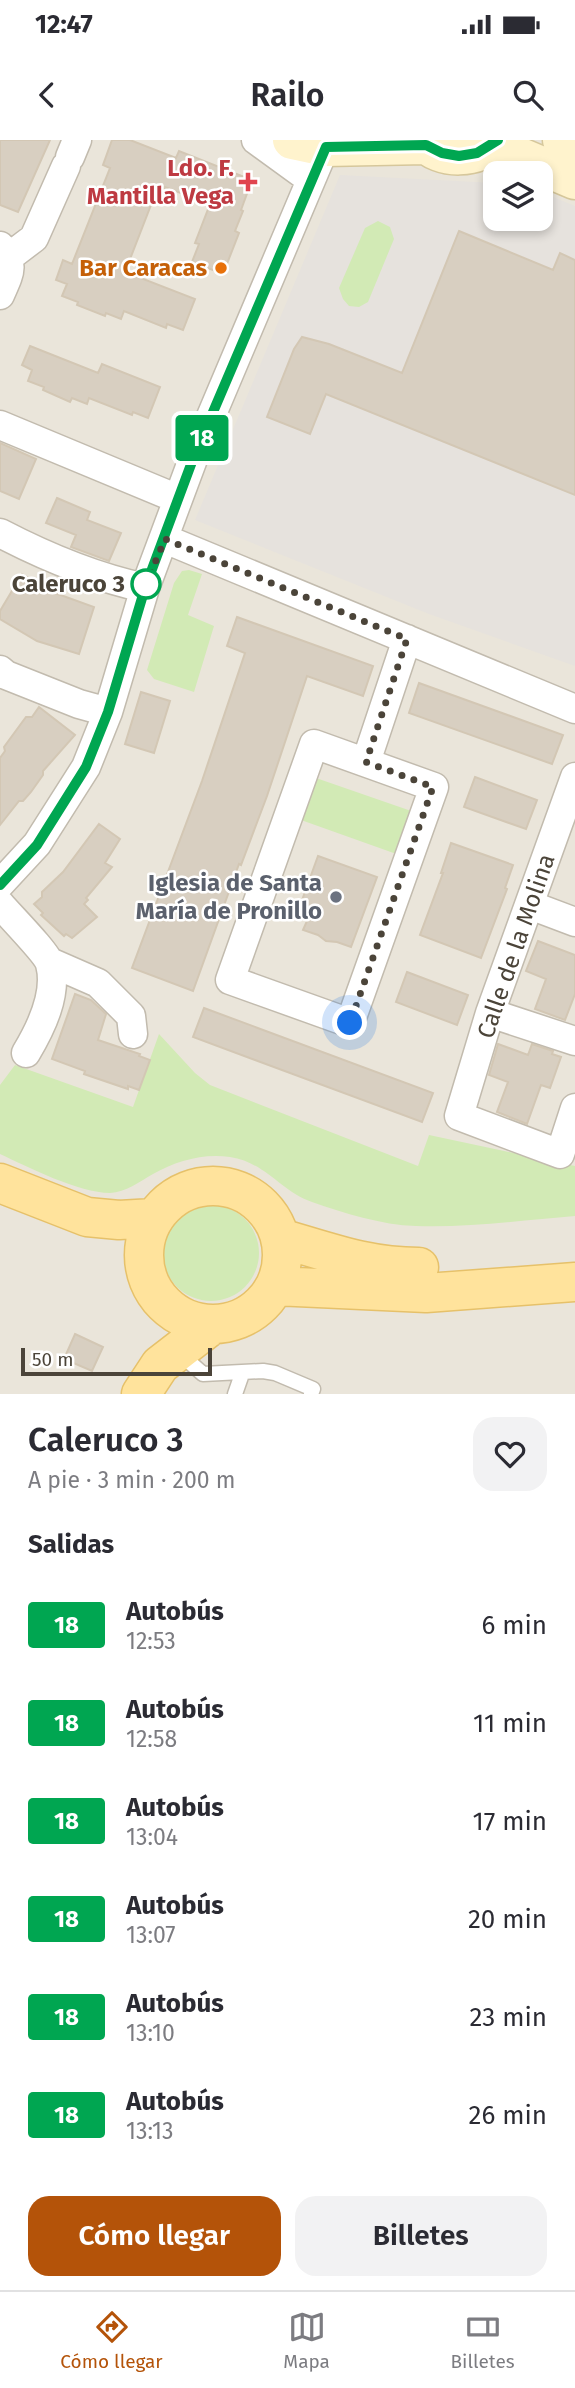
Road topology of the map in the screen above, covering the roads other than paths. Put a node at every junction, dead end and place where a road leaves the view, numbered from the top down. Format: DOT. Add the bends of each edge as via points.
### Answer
graph roads {
  1 [pos="256,140"];
  2 [pos="562,140"];
  3 [pos="424,142"];
  4 [pos="495,143"];
  5 [pos="575,148"];
  6 [pos="315,152"];
  7 [pos="71,154"];
  8 [pos="575,180"];
  9 [pos="5,252"];
  10 [pos="0,295"];
  11 [pos="0,425"];
  12 [pos="178,499"];
  13 [pos="0,533"];
  14 [pos="165,539"];
  15 [pos="145,588"];
  16 [pos="407,639"];
  17 [pos="2,676"];
  18 [pos="575,709"];
  19 [pos="108,712"];
  20 [pos="366,762"];
  21 [pos="575,777"];
  22 [pos="570,809"];
  23 [pos="0,884"];
  24 [pos="0,904"];
  25 [pos="530,905"];
  26 [pos="575,922"];
  27 [pos="50,962"];
  28 [pos="490,1013"];
  29 [pos="133,1034"];
  30 [pos="575,1041"];
  31 [pos="26,1053"];
  32 [pos="575,1108"];
  33 [pos="0,1183"];
  34 [pos="0,1205"];
  35 [pos="153,1218"];
  36 [pos="280,1238"];
  37 [pos="575,1259"];
  38 [pos="149,1277"];
  39 [pos="575,1282"];
  40 [pos="275,1286"];
  41 [pos="213,1324"];
  42 [pos="159,1370"];
  43 [pos="242,1374"];
  44 [pos="234,1394"];
  45 [pos="311,1394"];
  1 -- 6 [label="street"];
  2 -- 5 [label="main road"];
  3 -- 4 [label="main road" via="442,153 459,156"];
  3 -- 6 [label="main road"];
  4 -- 8 [label="main road"];
  6 -- 12 [label="street"];
  7 -- 9 [label="street" via="34,238"];
  9 -- 10 [label="street" via="10,271"];
  11 -- 12 [label="street"];
  12 -- 14 [label="street"];
  13 -- 15 [label="street" via="76,568"];
  14 -- 15 [label="street"];
  14 -- 16 [label="street"];
  15 -- 19 [label="street"];
  16 -- 18 [label="street"];
  16 -- 20 [label="street"];
  17 -- 19 [label="street"];
  19 -- 23 [label="street" via="86,767 58,815"];
  20 -- 20 [label="street" via="314,744 230,980 350,1023 433,787"];
  21 -- 22 [label="street, Calle de la Molina"];
  22 -- 25 [label="street, Calle de la Molina"];
  24 -- 27 [label="street"];
  25 -- 26 [label="street"];
  25 -- 28 [label="street, Calle de la Molina"];
  27 -- 29 [label="street" via="98,983 131,1016"];
  27 -- 31 [label="street" via="50,996 42,1027"];
  28 -- 30 [label="street"];
  28 -- 32 [label="street, Calle de la Molina" via="459,1116 559,1154"];
  33 -- 35 [label="main road" via="87,1217"];
  34 -- 38 [label="main road"];
  35 -- 36 [label="main road" via="184,1191 223,1186 260,1203"];
  35 -- 38 [label="main road" via="145,1238"];
  36 -- 37 [label="main road" via="387,1267"];
  36 -- 40 [label="main road" via="282,1262"];
  38 -- 41 [label="main road" via="171,1310 191,1321"];
  38 -- 42 [label="main road"];
  39 -- 40 [label="main road" via="426,1293"];
  40 -- 41 [label="main road" via="250,1314"];
  41 -- 42 [label="main road"];
  42 -- 43 [label="lane"];
  43 -- 44 [label="lane"];
  43 -- 45 [label="lane" via="275,1373 313,1389"];
}
